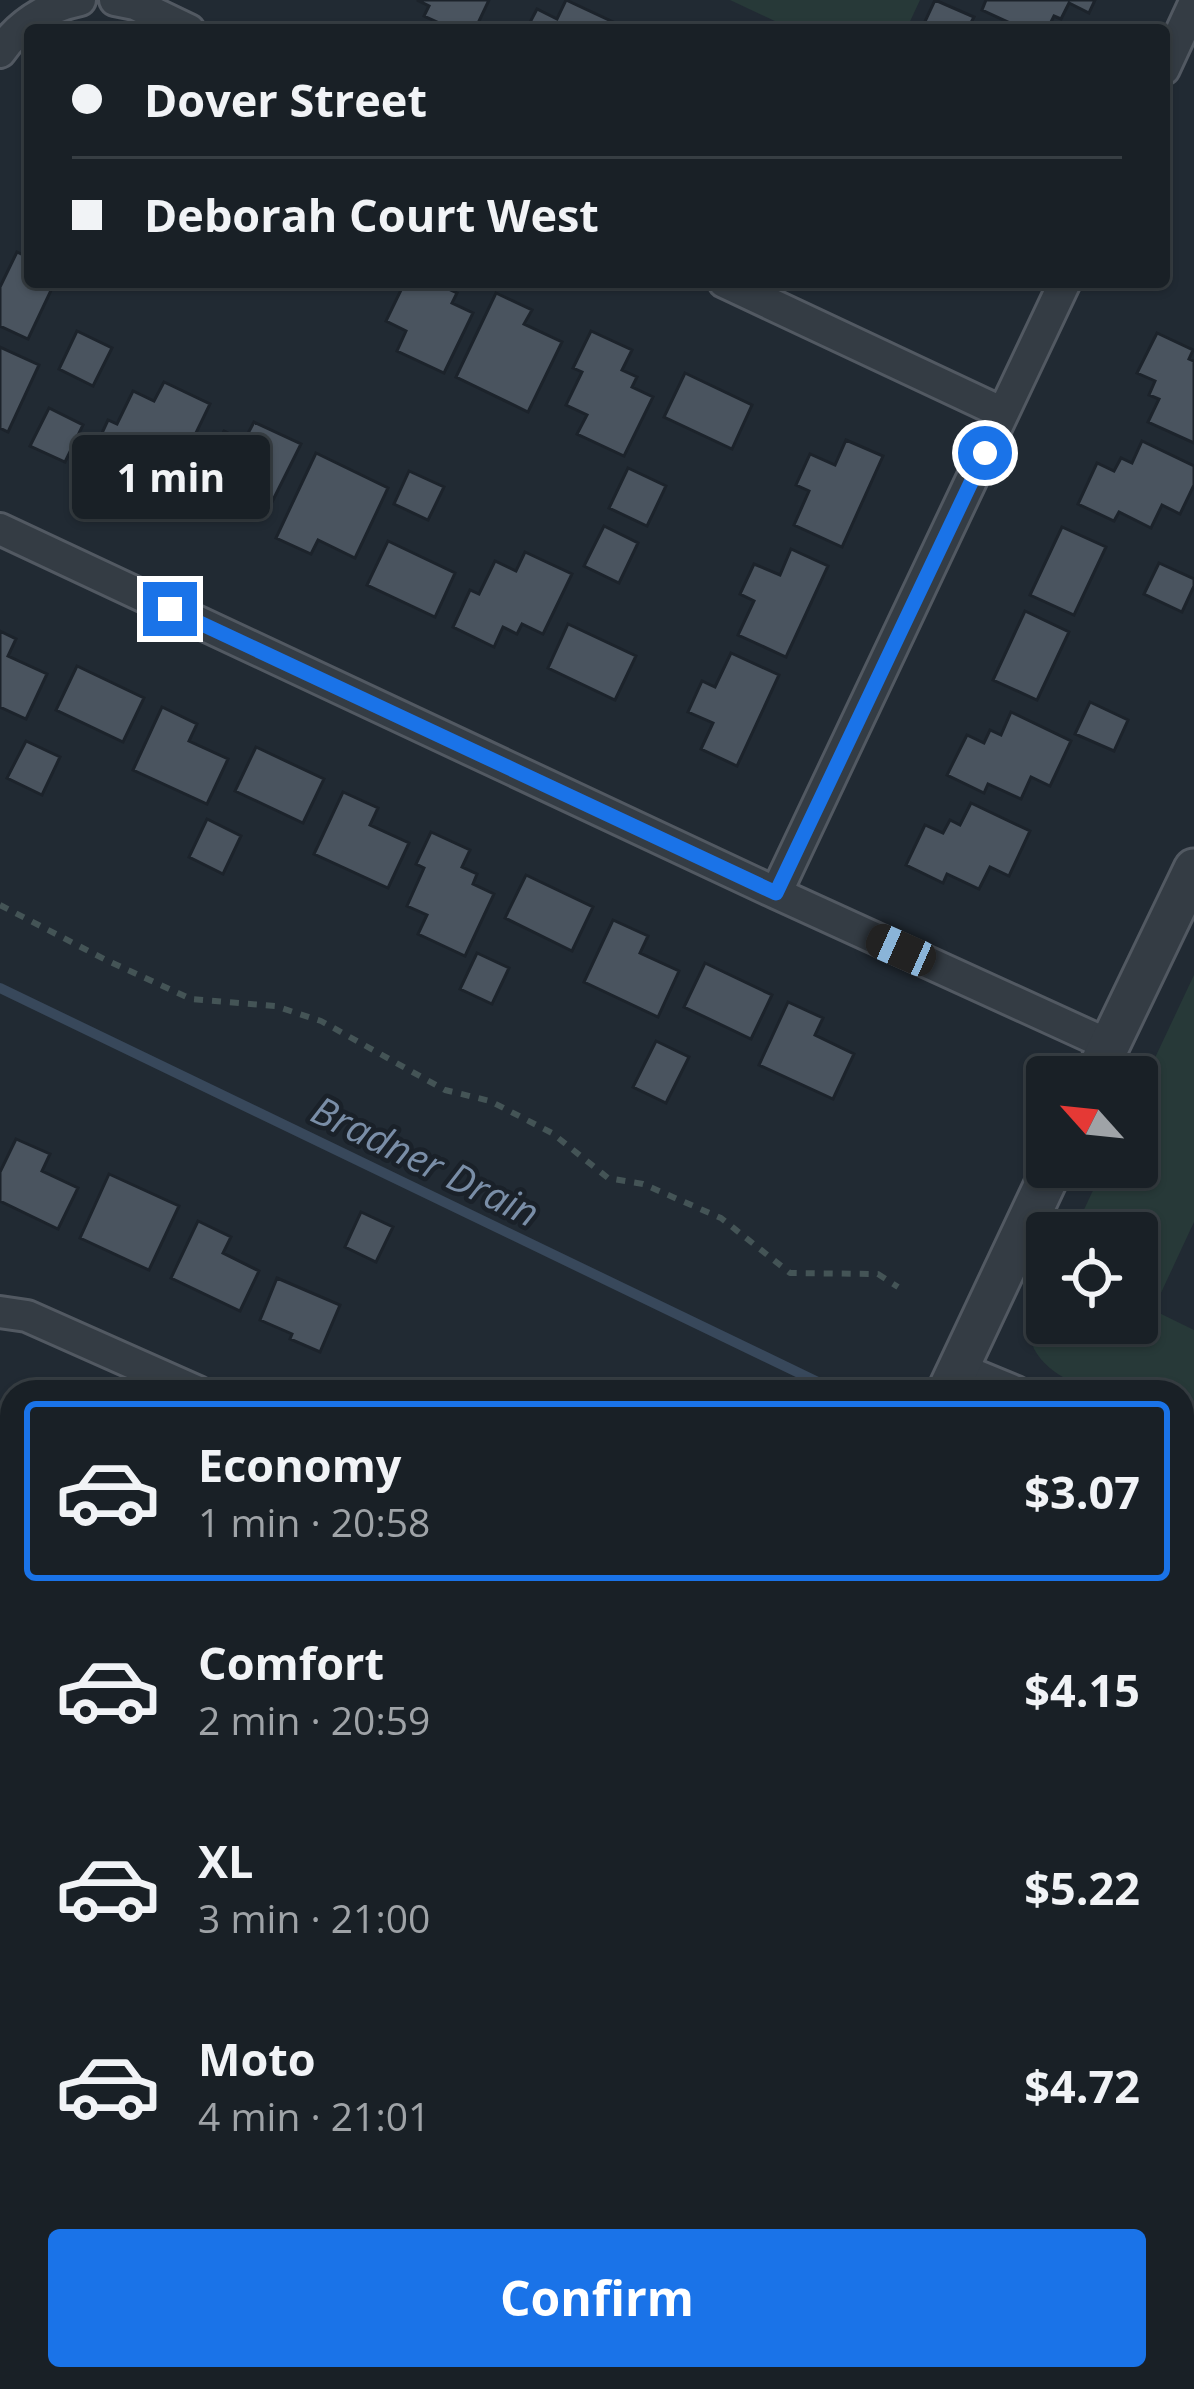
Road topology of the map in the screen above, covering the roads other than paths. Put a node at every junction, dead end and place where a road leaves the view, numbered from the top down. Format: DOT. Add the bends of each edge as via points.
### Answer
graph roads {
  1 [pos="80,0"];
  2 [pos="115,0"];
  3 [pos="1194,4"];
  4 [pos="25,24"];
  5 [pos="177,24"];
  6 [pos="24,25"];
  7 [pos="0,52"];
  8 [pos="1170,56"];
  9 [pos="737,288"];
  10 [pos="1061,288"];
  11 [pos="1003,413"];
  12 [pos="0,529"];
  13 [pos="1194,869"];
  14 [pos="776,893"];
  15 [pos="1091,1056"];
  16 [pos="1103,1056"];
  17 [pos="1042,1188"];
  18 [pos="0,1312"];
  19 [pos="171,1380"];
  20 [pos="952,1380"];
  1 -- 4 [label="street"];
  2 -- 5 [label="street"];
  3 -- 8 [label="street"];
  6 -- 7 [label="street"];
  9 -- 11 [label="street"];
  10 -- 11 [label="street"];
  11 -- 14 [label="street"];
  12 -- 14 [label="street"];
  13 -- 16 [label="street"];
  14 -- 15 [label="street"];
  17 -- 20 [label="street"];
  18 -- 19 [label="street" via="27,1316"];
}
